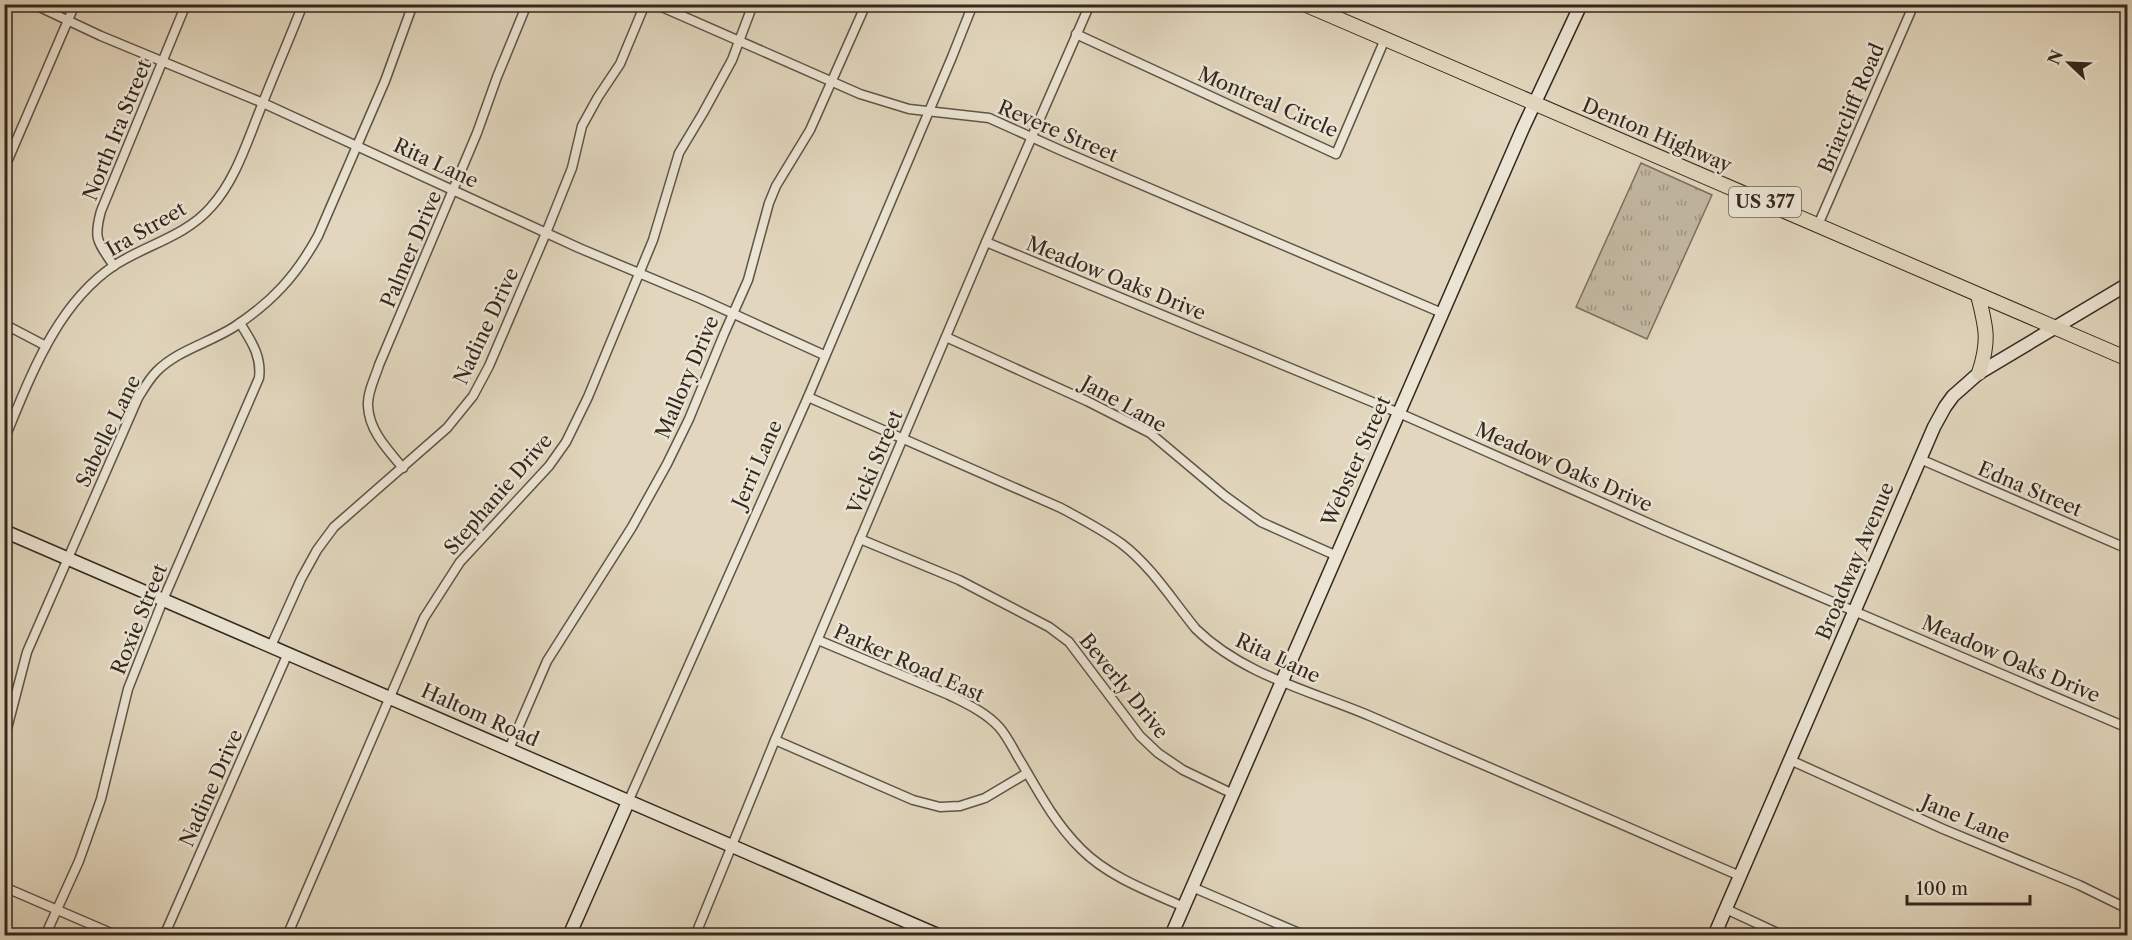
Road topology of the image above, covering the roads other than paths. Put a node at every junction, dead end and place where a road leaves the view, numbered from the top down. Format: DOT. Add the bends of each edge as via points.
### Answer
graph roads {
  1 [pos="33,4"];
  2 [pos="75,4"];
  3 [pos="186,4"];
  4 [pos="303,4"];
  5 [pos="413,4"];
  6 [pos="527,4"];
  7 [pos="645,4"];
  8 [pos="655,4"];
  9 [pos="753,4"];
  10 [pos="866,4"];
  11 [pos="973,4"];
  12 [pos="1090,4"];
  13 [pos="1304,4"];
  14 [pos="1581,4"];
  15 [pos="1914,4"];
  16 [pos="1321,8"];
  17 [pos="68,22"];
  18 [pos="1076,34"];
  19 [pos="1385,39"];
  20 [pos="739,42"];
  21 [pos="163,61"];
  22 [pos="833,82"];
  23 [pos="263,103"];
  24 [pos="1536,104"];
  25 [pos="930,111"];
  26 [pos="1033,137"];
  27 [pos="358,145"];
  28 [pos="4,169"];
  29 [pos="453,190"];
  30 [pos="1818,225"];
  31 [pos="546,233"];
  32 [pos="986,242"];
  33 [pos="114,266"];
  34 [pos="639,273"];
  35 [pos="2127,284"];
  36 [pos="1978,295"];
  37 [pos="733,313"];
  38 [pos="1442,313"];
  39 [pos="240,322"];
  40 [pos="4,324"];
  41 [pos="2055,327"];
  42 [pos="946,337"];
  43 [pos="46,346"];
  44 [pos="824,355"];
  45 [pos="2127,359"];
  46 [pos="1978,373"];
  47 [pos="808,397"];
  48 [pos="1399,412"];
  49 [pos="903,439"];
  50 [pos="4,440"];
  51 [pos="1920,459"];
  52 [pos="403,468"];
  53 [pos="4,531"];
  54 [pos="860,539"];
  55 [pos="2127,549"];
  56 [pos="1337,556"];
  57 [pos="67,559"];
  58 [pos="163,600"];
  59 [pos="1855,610"];
  60 [pos="818,640"];
  61 [pos="271,646"];
  62 [pos="288,653"];
  63 [pos="1282,681"];
  64 [pos="389,697"];
  65 [pos="2127,728"];
  66 [pos="4,740"];
  67 [pos="775,740"];
  68 [pos="509,749"];
  69 [pos="1790,760"];
  70 [pos="1027,773"];
  71 [pos="1233,794"];
  72 [pos="628,802"];
  73 [pos="733,846"];
  74 [pos="1740,876"];
  75 [pos="4,887"];
  76 [pos="1192,887"];
  77 [pos="1184,907"];
  78 [pos="57,909"];
  79 [pos="1726,909"];
  80 [pos="2127,909"];
  81 [pos="45,936"];
  82 [pos="118,936"];
  83 [pos="164,936"];
  84 [pos="287,936"];
  85 [pos="569,936"];
  86 [pos="695,936"];
  87 [pos="940,936"];
  88 [pos="1172,936"];
  89 [pos="1306,936"];
  90 [pos="1714,936"];
  91 [pos="1784,936"];
  1 -- 17 [label="street, Rita Lane"];
  2 -- 17 [label="street"];
  3 -- 21 [label="street, North Ira Street"];
  4 -- 23 [label="street, Ira Street"];
  5 -- 27 [label="street, Sabelle Lane"];
  6 -- 29 [label="street, Palmer Drive"];
  7 -- 31 [label="street, Nadine Drive" via="620,64 582,126 572,168"];
  8 -- 20 [label="street, Revere Street"];
  9 -- 20 [label="street, Stephanie Drive"];
  10 -- 22 [label="street, Mallory Drive"];
  11 -- 25 [label="street, Jerri Lane"];
  12 -- 18 [label="street, Vicki Street"];
  13 -- 16 [label="main road, Denton Highway / US 377"];
  14 -- 24 [label="main road, Webster Street"];
  15 -- 30 [label="street, Briarcliff Road"];
  16 -- 19 [label="main road, Denton Highway / US 377"];
  17 -- 21 [label="street, Rita Lane"];
  17 -- 28 [label="street"];
  18 -- 19 [label="street, Montreal Circle" via="1336,154"];
  18 -- 26 [label="street, Vicki Street"];
  19 -- 24 [label="main road, Denton Highway / US 377"];
  20 -- 22 [label="street, Revere Street"];
  20 -- 34 [label="street, Stephanie Drive" via="719,86 679,153"];
  21 -- 23 [label="street, Rita Lane"];
  21 -- 33 [label="street, North Ira Street" via="96,229 99,244"];
  22 -- 25 [label="street, Revere Street" via="909,109"];
  22 -- 37 [label="street, Mallory Drive" via="776,186 748,280"];
  23 -- 27 [label="street, Rita Lane"];
  23 -- 33 [label="street, Ira Street" via="240,158 212,207 176,234"];
  24 -- 30 [label="main road, Denton Highway / US 377"];
  24 -- 38 [label="main road, Webster Street"];
  25 -- 26 [label="street, Revere Street" via="989,118"];
  25 -- 44 [label="street, Jerri Lane"];
  26 -- 32 [label="street, Vicki Street"];
  26 -- 38 [label="street, Revere Street"];
  27 -- 29 [label="street, Rita Lane"];
  27 -- 39 [label="street, Sabelle Lane" via="304,261 262,307"];
  29 -- 31 [label="street, Rita Lane"];
  29 -- 52 [label="street, Palmer Drive" via="370,392 368,405 376,432"];
  30 -- 36 [label="main road, Denton Highway / US 377"];
  31 -- 34 [label="street, Rita Lane"];
  31 -- 52 [label="street, Nadine Drive" via="473,396 447,428"];
  32 -- 42 [label="street, Vicki Street"];
  32 -- 48 [label="street, Meadow Oaks Drive"];
  33 -- 43 [label="street, Ira Street" via="72,306"];
  34 -- 37 [label="street, Rita Lane"];
  34 -- 64 [label="street, Stephanie Drive" via="566,442 450,575 424,618"];
  35 -- 41 [label="main road, Broadway Avenue"];
  36 -- 41 [label="main road, Denton Highway / US 377"];
  36 -- 46 [label="main road" via="1987,333"];
  37 -- 44 [label="street, Rita Lane"];
  37 -- 68 [label="street, Mallory Drive" via="668,464 547,661"];
  38 -- 48 [label="main road, Webster Street"];
  39 -- 57 [label="street, Sabelle Lane" via="169,362 150,379 128,418"];
  39 -- 58 [label="street, Roxie Street" via="258,353 259,378"];
  40 -- 43 [label="street"];
  41 -- 45 [label="main road, Denton Highway / US 377"];
  41 -- 46 [label="main road, Broadway Avenue"];
  42 -- 49 [label="street, Vicki Street"];
  42 -- 56 [label="street, Jane Lane" via="1087,400 1150,433 1261,522"];
  43 -- 50 [label="street, Ira Street"];
  44 -- 47 [label="street, Jerri Lane"];
  46 -- 51 [label="main road, Broadway Avenue" via="1945,407"];
  47 -- 49 [label="street, Rita Lane"];
  47 -- 72 [label="street, Jerri Lane"];
  48 -- 56 [label="main road, Webster Street"];
  48 -- 59 [label="street, Meadow Oaks Drive"];
  49 -- 54 [label="street, Vicki Street"];
  49 -- 63 [label="street, Rita Lane" via="1061,508 1122,544 1206,639 1240,662"];
  51 -- 55 [label="street, Edna Street"];
  51 -- 59 [label="main road, Broadway Avenue"];
  52 -- 61 [label="street, Nadine Drive" via="334,526 301,579"];
  53 -- 57 [label="main road, Haltom Road"];
  54 -- 60 [label="street, Vicki Street"];
  54 -- 71 [label="street, Beverly Drive" via="959,580 1049,627 1069,642 1140,736 1158,753"];
  56 -- 63 [label="main road, Webster Street"];
  57 -- 58 [label="main road, Haltom Road"];
  57 -- 66 [label="street, Sabelle Lane" via="27,652"];
  58 -- 61 [label="main road, Haltom Road"];
  58 -- 78 [label="street, Roxie Street" via="128,689 101,799"];
  59 -- 65 [label="street, Meadow Oaks Drive"];
  59 -- 69 [label="main road, Broadway Avenue"];
  60 -- 67 [label="street, Vicki Street"];
  60 -- 70 [label="street, Parker Road East" via="969,704 1000,729"];
  61 -- 62 [label="main road, Haltom Road"];
  62 -- 64 [label="main road, Haltom Road"];
  62 -- 83 [label="street, Nadine Drive"];
  63 -- 71 [label="main road, Webster Street"];
  63 -- 74 [label="street, Rita Lane"];
  64 -- 68 [label="main road, Haltom Road"];
  64 -- 84 [label="street, Stephanie Drive"];
  67 -- 70 [label="street" via="913,800 940,807 985,798"];
  67 -- 73 [label="street, Vicki Street"];
  68 -- 72 [label="main road, Haltom Road"];
  69 -- 74 [label="main road, Broadway Avenue"];
  69 -- 80 [label="street, Jane Lane"];
  70 -- 77 [label="street, Parker Road East" via="1055,819 1081,849 1125,881"];
  71 -- 76 [label="main road, Webster Street"];
  72 -- 73 [label="main road, Haltom Road"];
  72 -- 85 [label="main road, Jerri Lane"];
  73 -- 86 [label="street, Vicki Street"];
  73 -- 87 [label="main road, Haltom Road"];
  74 -- 79 [label="main road, Broadway Avenue"];
  75 -- 78 [label="street"];
  76 -- 77 [label="main road, Webster Street"];
  76 -- 89 [label="street"];
  77 -- 88 [label="main road, Webster Street"];
  78 -- 81 [label="street, Roxie Street"];
  78 -- 82 [label="street"];
  79 -- 90 [label="main road, Broadway Avenue"];
  79 -- 91 [label="street"];
}
